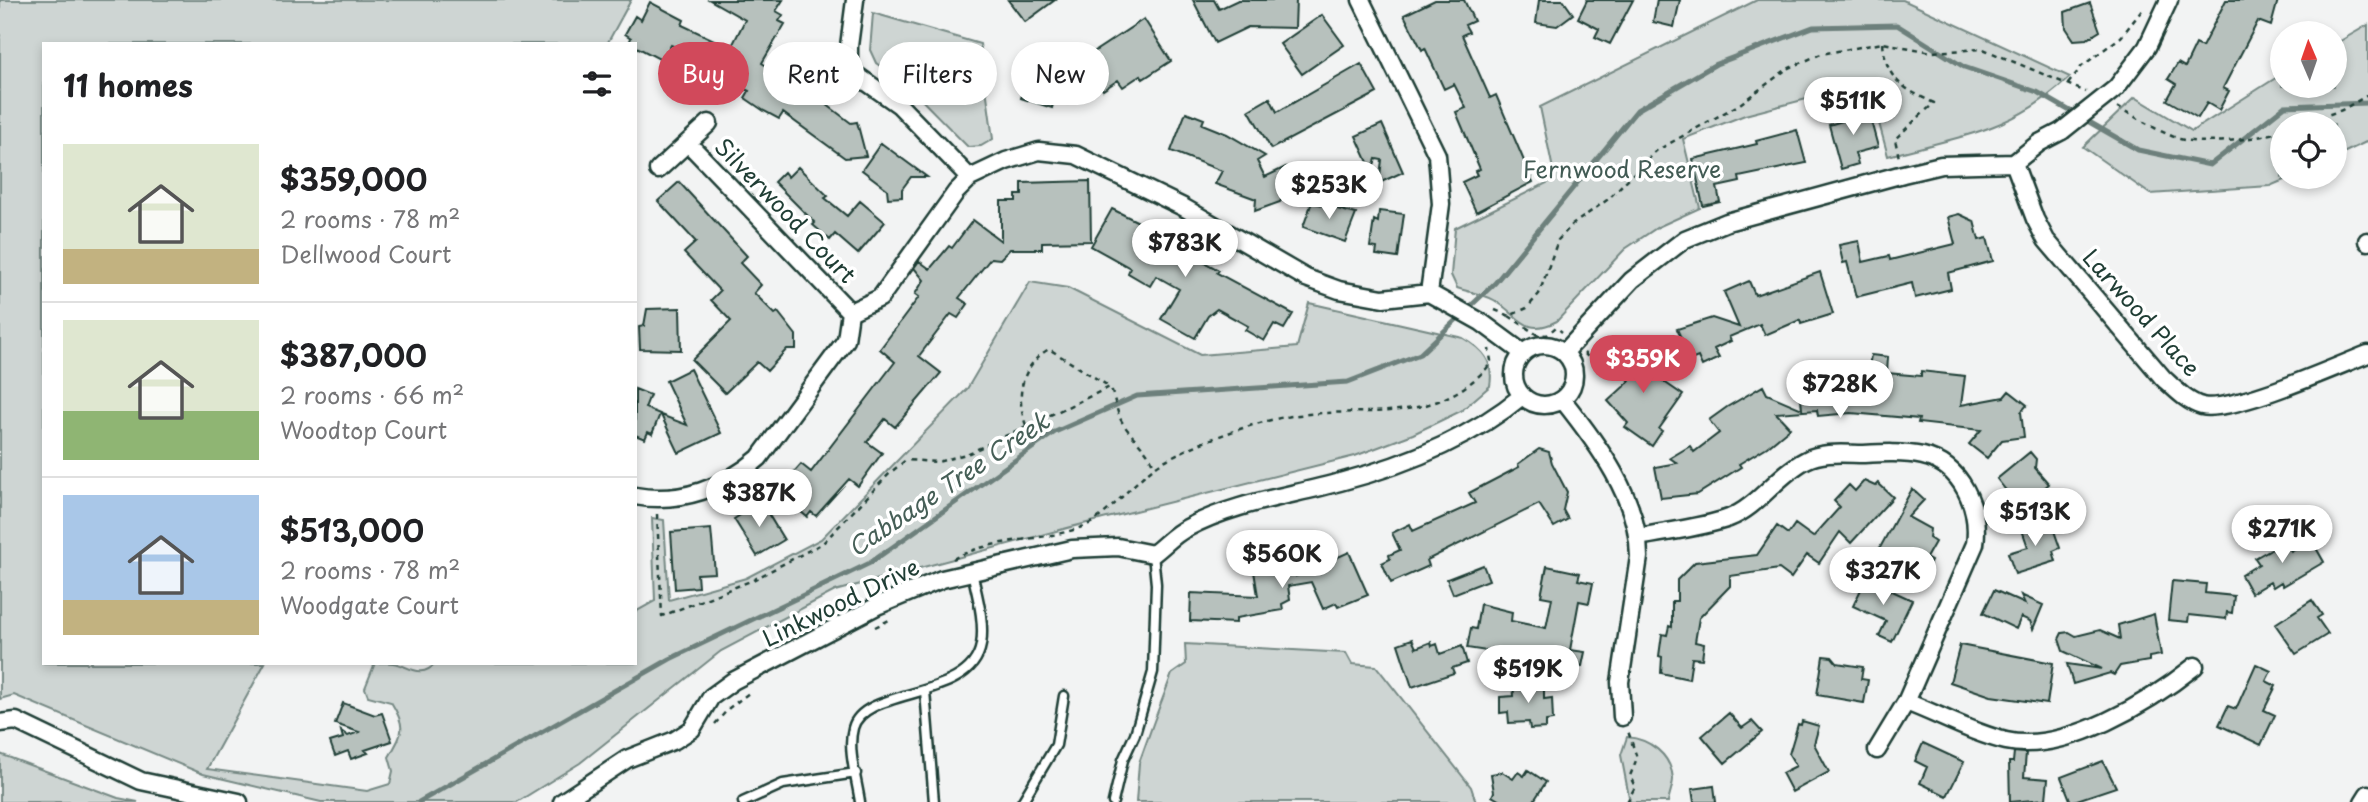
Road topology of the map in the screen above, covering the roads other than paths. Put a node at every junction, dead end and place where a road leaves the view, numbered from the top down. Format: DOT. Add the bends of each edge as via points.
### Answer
graph roads {
  1 [pos="855,0"];
  2 [pos="1361,0"];
  3 [pos="2168,0"];
  4 [pos="709,123"];
  5 [pos="688,143"];
  6 [pos="2014,163"];
  7 [pos="658,170"];
  8 [pos="970,178"];
  9 [pos="1429,293"];
  10 [pos="850,312"];
  11 [pos="1569,348"];
  12 [pos="1523,354"];
  13 [pos="2368,354"];
  14 [pos="1522,396"];
  15 [pos="1562,399"];
  16 [pos="637,496"];
  17 [pos="1639,537"];
  18 [pos="1153,554"];
  19 [pos="972,572"];
  20 [pos="2195,666"];
  21 [pos="925,691"];
  22 [pos="1063,696"];
  23 [pos="1906,702"];
  24 [pos="1622,717"];
  25 [pos="0,723"];
  26 [pos="1877,750"];
  27 [pos="856,773"];
  28 [pos="2368,794"];
  29 [pos="239,802"];
  30 [pos="562,802"];
  31 [pos="743,802"];
  32 [pos="860,802"];
  33 [pos="934,802"];
  34 [pos="1022,802"];
  35 [pos="1113,802"];
  36 [pos="2363,802"];
  1 -- 8 [label="street" via="849,46 855,74 899,105"];
  2 -- 9 [label="street" via="1437,155 1441,204"];
  3 -- 6 [label="street, bridge" via="2147,47 2116,88"];
  4 -- 5 [label="street, Silverwood Court"];
  5 -- 7 [label="street, Silverwood Court"];
  5 -- 10 [label="street, Silverwood Court"];
  6 -- 11 [label="street" via="1941,166 1903,174 1727,222 1685,239 1632,279"];
  6 -- 13 [label="street, Larwood Place" via="2046,240 2181,394 2203,405 2230,405"];
  8 -- 9 [label="street" via="1006,160 1039,151 1076,155 1183,207 1306,278 1383,298"];
  8 -- 10 [label="street" via="880,298"];
  9 -- 12 [label="street" via="1481,322"];
  10 -- 16 [label="street" via="846,340 745,471 695,496 656,500"];
  11 -- 12 [label="street" via="1539,346"];
  11 -- 15 [label="street" via="1574,376"];
  12 -- 14 [label="street" via="1514,370"];
  14 -- 15 [label="street" via="1538,404"];
  14 -- 18 [label="street" via="1496,418 1433,450 1348,480 1223,513 1185,528"];
  15 -- 17 [label="street" via="1598,445"];
  17 -- 23 [label="street" via="1740,513 1805,460 1824,454 1903,453 1948,468 1965,487 1975,510 1975,544"];
  17 -- 24 [label="street" via="1620,682"];
  18 -- 19 [label="street, Linkwood Drive" via="1118,547 1072,549"];
  18 -- 35 [label="lane" via="1153,672"];
  19 -- 21 [label="lane" via="982,622 981,648 967,670"];
  19 -- 30 [label="street, Linkwood Drive" via="879,604 733,681 711,697 692,729 627,759"];
  20 -- 23 [label="street" via="2159,694 2067,739 2007,741"];
  21 -- 27 [label="lane" via="870,708 857,719 852,740"];
  21 -- 33 [label="lane"];
  22 -- 34 [label="lane" via="1056,745"];
  23 -- 26 [label="street"];
  25 -- 29 [label="street" via="16,721 141,781"];
  27 -- 31 [label="lane" via="783,784"];
  27 -- 32 [label="lane"];
  28 -- 36 [label="street"];
}
